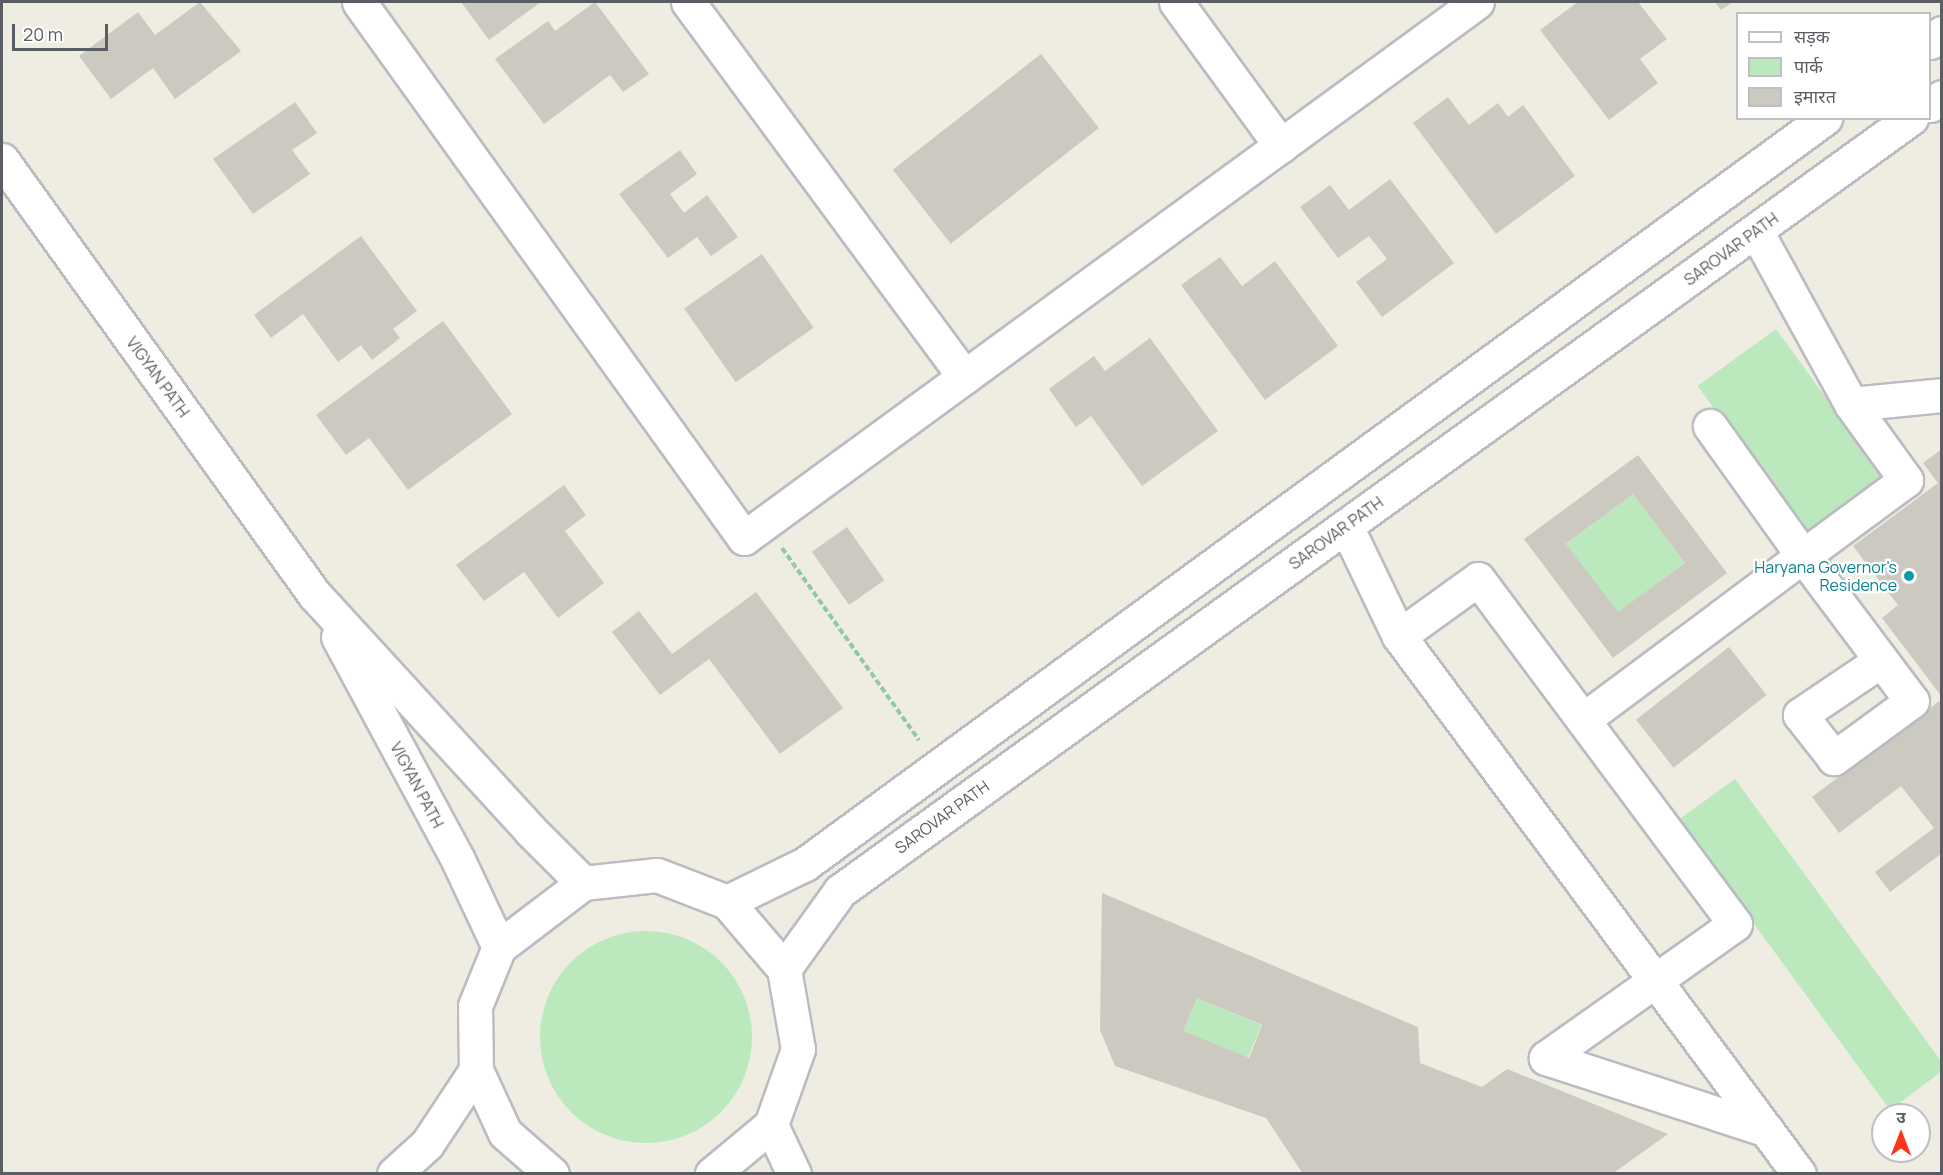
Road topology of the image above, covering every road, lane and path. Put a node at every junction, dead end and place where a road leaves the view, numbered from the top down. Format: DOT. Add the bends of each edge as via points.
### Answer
graph roads {
  1 [pos="359,2"];
  2 [pos="688,2"];
  3 [pos="1176,2"];
  4 [pos="1477,2"];
  5 [pos="1822,120"];
  6 [pos="1908,120"];
  7 [pos="1281,146"];
  8 [pos="2,160"];
  9 [pos="1756,231"];
  10 [pos="964,377"];
  11 [pos="1941,395"];
  12 [pos="1851,404"];
  13 [pos="1710,426"];
  14 [pos="764,523"];
  15 [pos="1346,526"];
  16 [pos="1803,556"];
  17 [pos="314,594"];
  18 [pos="1399,636"];
  19 [pos="1880,661"];
  20 [pos="1584,719"];
  21 [pos="938,767"];
  22 [pos="583,883"];
  23 [pos="727,902"];
  24 [pos="500,947"];
  25 [pos="784,969"];
  26 [pos="1654,979"];
  27 [pos="476,1070"];
  28 [pos="771,1125"];
  29 [pos="1767,1130"];
  30 [pos="394,1173"];
  31 [pos="552,1173"];
  32 [pos="712,1173"];
  33 [pos="794,1173"];
  34 [pos="1799,1173"];
  1 -- 14 [label="main road" via="744,538"];
  2 -- 10 [label="main road"];
  3 -- 7 [label="main road"];
  4 -- 7 [label="main road"];
  5 -- 21 [label="main road"];
  6 -- 9 [label="main road, SAROVAR PATH"];
  7 -- 10 [label="main road"];
  8 -- 17 [label="main road, VIGYAN PATH"];
  9 -- 12 [label="main road"];
  9 -- 15 [label="main road, SAROVAR PATH"];
  10 -- 14 [label="main road"];
  11 -- 12 [label="main road"];
  12 -- 16 [label="main road" via="1906,480"];
  13 -- 16 [label="main road"];
  14 -- 21 [label="path"];
  15 -- 18 [label="main road"];
  15 -- 25 [label="main road, SAROVAR PATH" via="840,891"];
  16 -- 19 [label="main road"];
  16 -- 20 [label="main road"];
  17 -- 22 [label="main road, VIGYAN PATH"];
  17 -- 24 [label="main road, VIGYAN PATH" via="458,860"];
  18 -- 20 [label="main road" via="1478,579"];
  18 -- 26 [label="main road"];
  20 -- 26 [label="main road" via="1735,924"];
  21 -- 23 [label="main road" via="805,864"];
  22 -- 23 [label="main road" via="657,875"];
  22 -- 24 [label="main road"];
  23 -- 25 [label="main road"];
  24 -- 27 [label="main road" via="475,1006"];
  25 -- 28 [label="main road" via="798,1049"];
  26 -- 29 [label="main road"];
  26 -- 29 [label="main road" via="1546,1058"];
  27 -- 30 [label="main road" via="427,1144"];
  27 -- 31 [label="main road" via="505,1133"];
  28 -- 32 [label="main road"];
  28 -- 33 [label="main road"];
  29 -- 34 [label="main road"];
}
